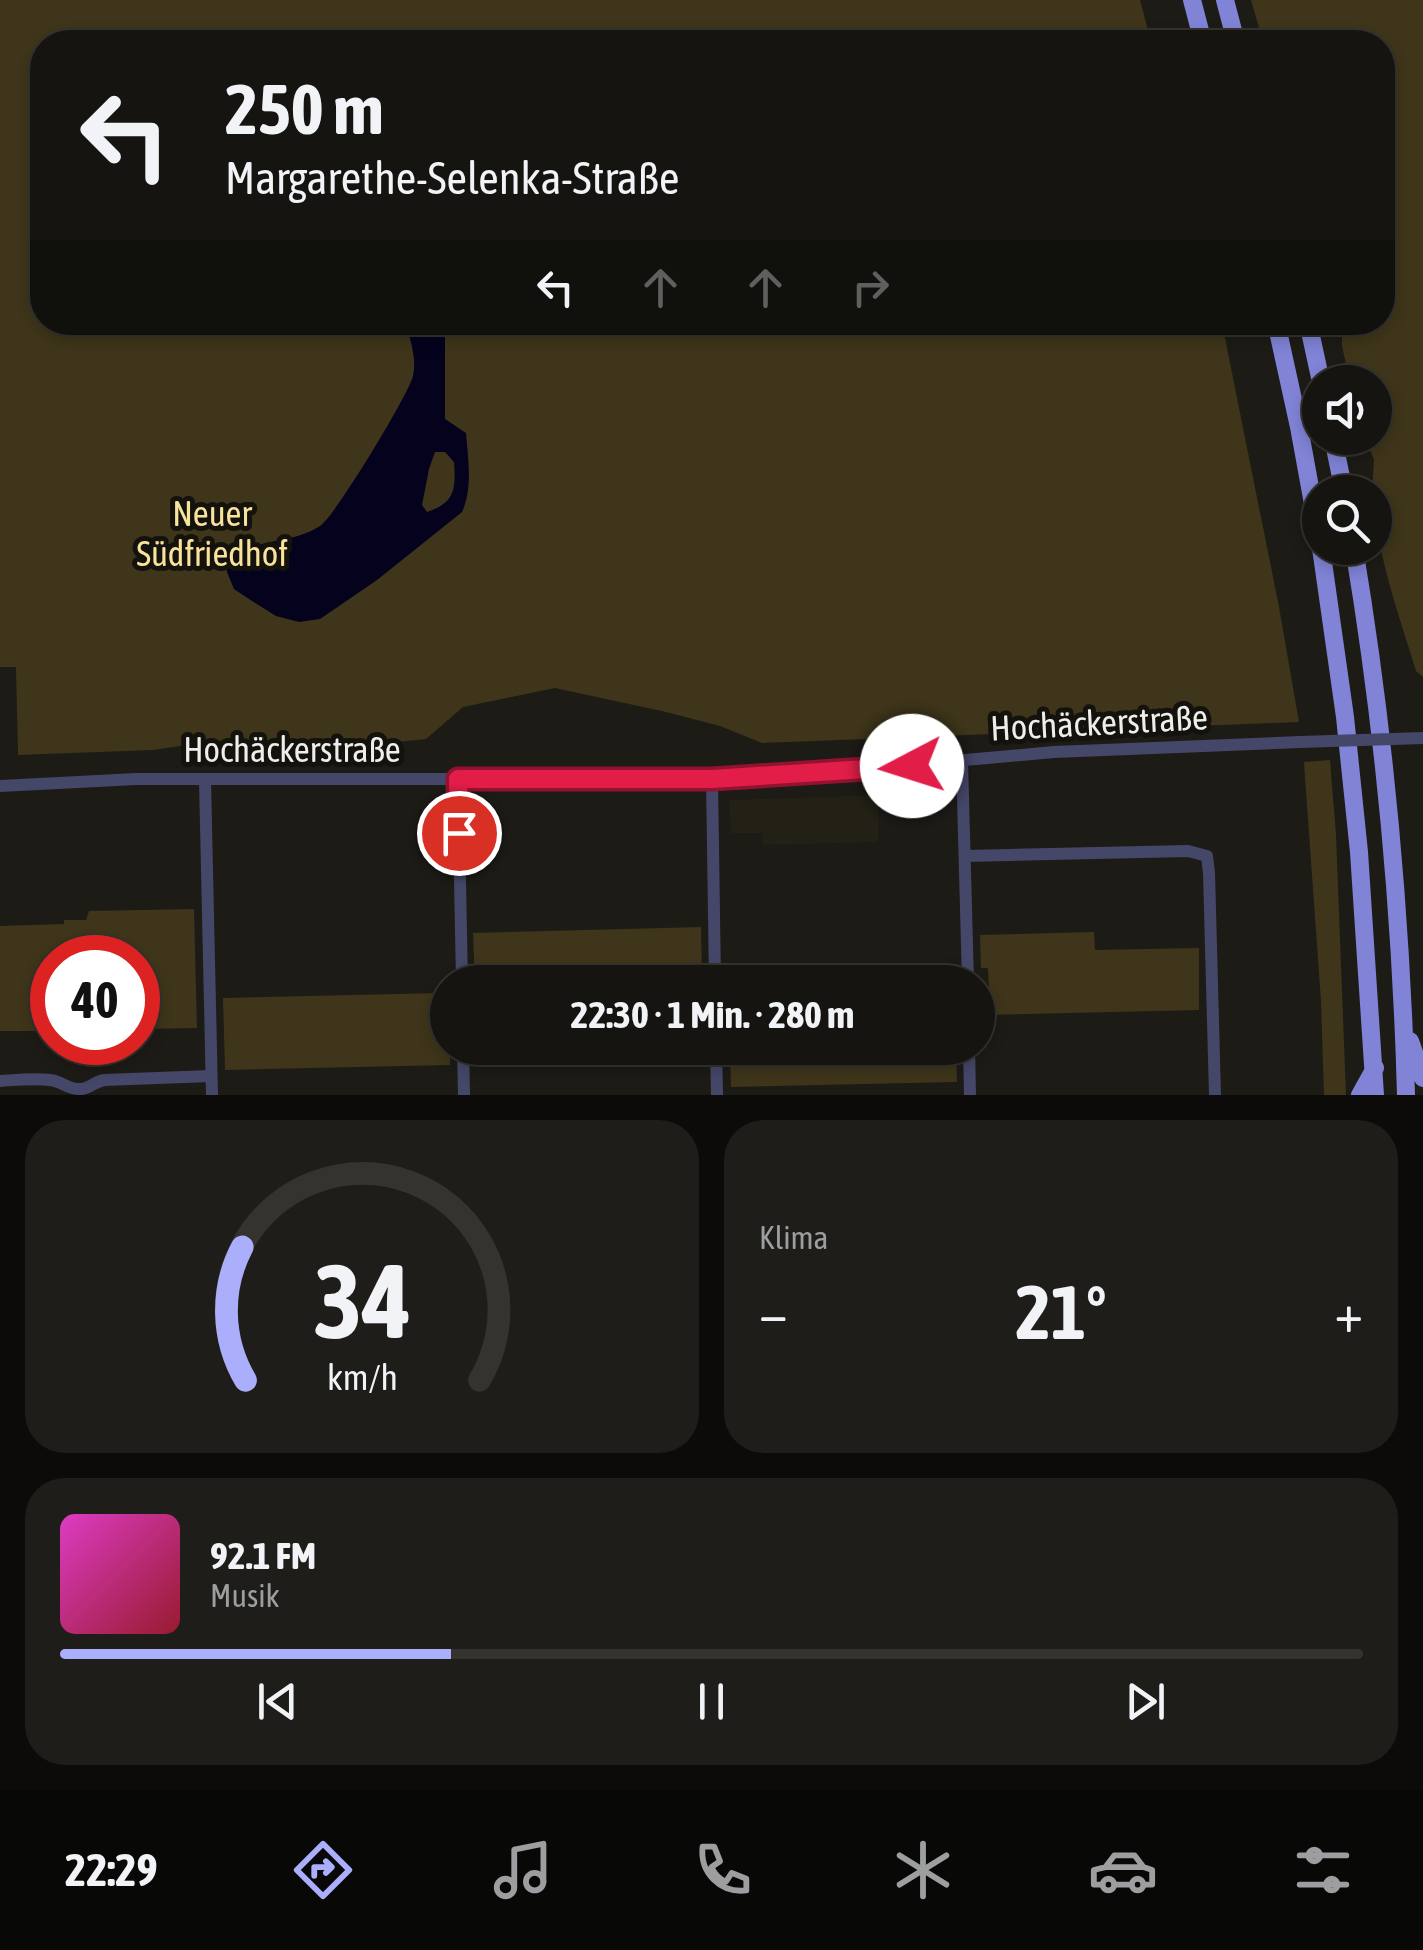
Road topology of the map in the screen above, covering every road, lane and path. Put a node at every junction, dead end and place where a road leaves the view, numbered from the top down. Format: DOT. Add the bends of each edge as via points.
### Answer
graph roads {
  1 [pos="1192,0"];
  2 [pos="1225,0"];
  3 [pos="1200,30"];
  4 [pos="1233,30"];
  5 [pos="1279,335"];
  6 [pos="1311,335"];
  7 [pos="1318,365"];
  8 [pos="1308,475"];
  9 [pos="1323,565"];
  10 [pos="1357,565"];
  11 [pos="1423,738"];
  12 [pos="962,761"];
  13 [pos="458,779"];
  14 [pos="712,779"];
  15 [pos="205,780"];
  16 [pos="0,786"];
  17 [pos="965,856"];
  18 [pos="462,965"];
  19 [pos="715,965"];
  20 [pos="968,965"];
  21 [pos="1403,1020"];
  22 [pos="463,1065"];
  23 [pos="716,1065"];
  24 [pos="969,1065"];
  25 [pos="1375,1068"];
  26 [pos="211,1076"];
  27 [pos="1423,1078"];
  28 [pos="0,1081"];
  29 [pos="212,1095"];
  30 [pos="464,1095"];
  31 [pos="716,1095"];
  32 [pos="970,1095"];
  33 [pos="1215,1095"];
  34 [pos="1360,1095"];
  35 [pos="1376,1095"];
  36 [pos="1406,1095"];
  1 -- 3 [label="highway"];
  2 -- 4 [label="highway"];
  5 -- 8 [label="highway"];
  6 -- 7 [label="highway"];
  9 -- 25 [label="highway" via="1345,717"];
  10 -- 21 [label="highway" via="1392,851"];
  11 -- 12 [label="street, Hochäckerstraße, bridge"];
  12 -- 14 [label="street, Hochäckerstraße"];
  12 -- 17 [label="street"];
  13 -- 14 [label="street, Hochäckerstraße"];
  13 -- 15 [label="street, Hochäckerstraße"];
  13 -- 18 [label="street"];
  14 -- 19 [label="street"];
  15 -- 16 [label="street, Hochäckerstraße"];
  15 -- 26 [label="street"];
  17 -- 20 [label="street"];
  17 -- 33 [label="street" via="1207,856"];
  21 -- 27 [label="highway"];
  21 -- 36 [label="highway"];
  22 -- 30 [label="street"];
  23 -- 31 [label="street"];
  24 -- 32 [label="street"];
  25 -- 34 [label="highway"];
  25 -- 35 [label="highway"];
  26 -- 28 [label="street" via="104,1080 79,1089 52,1080"];
  26 -- 29 [label="street"];
}
